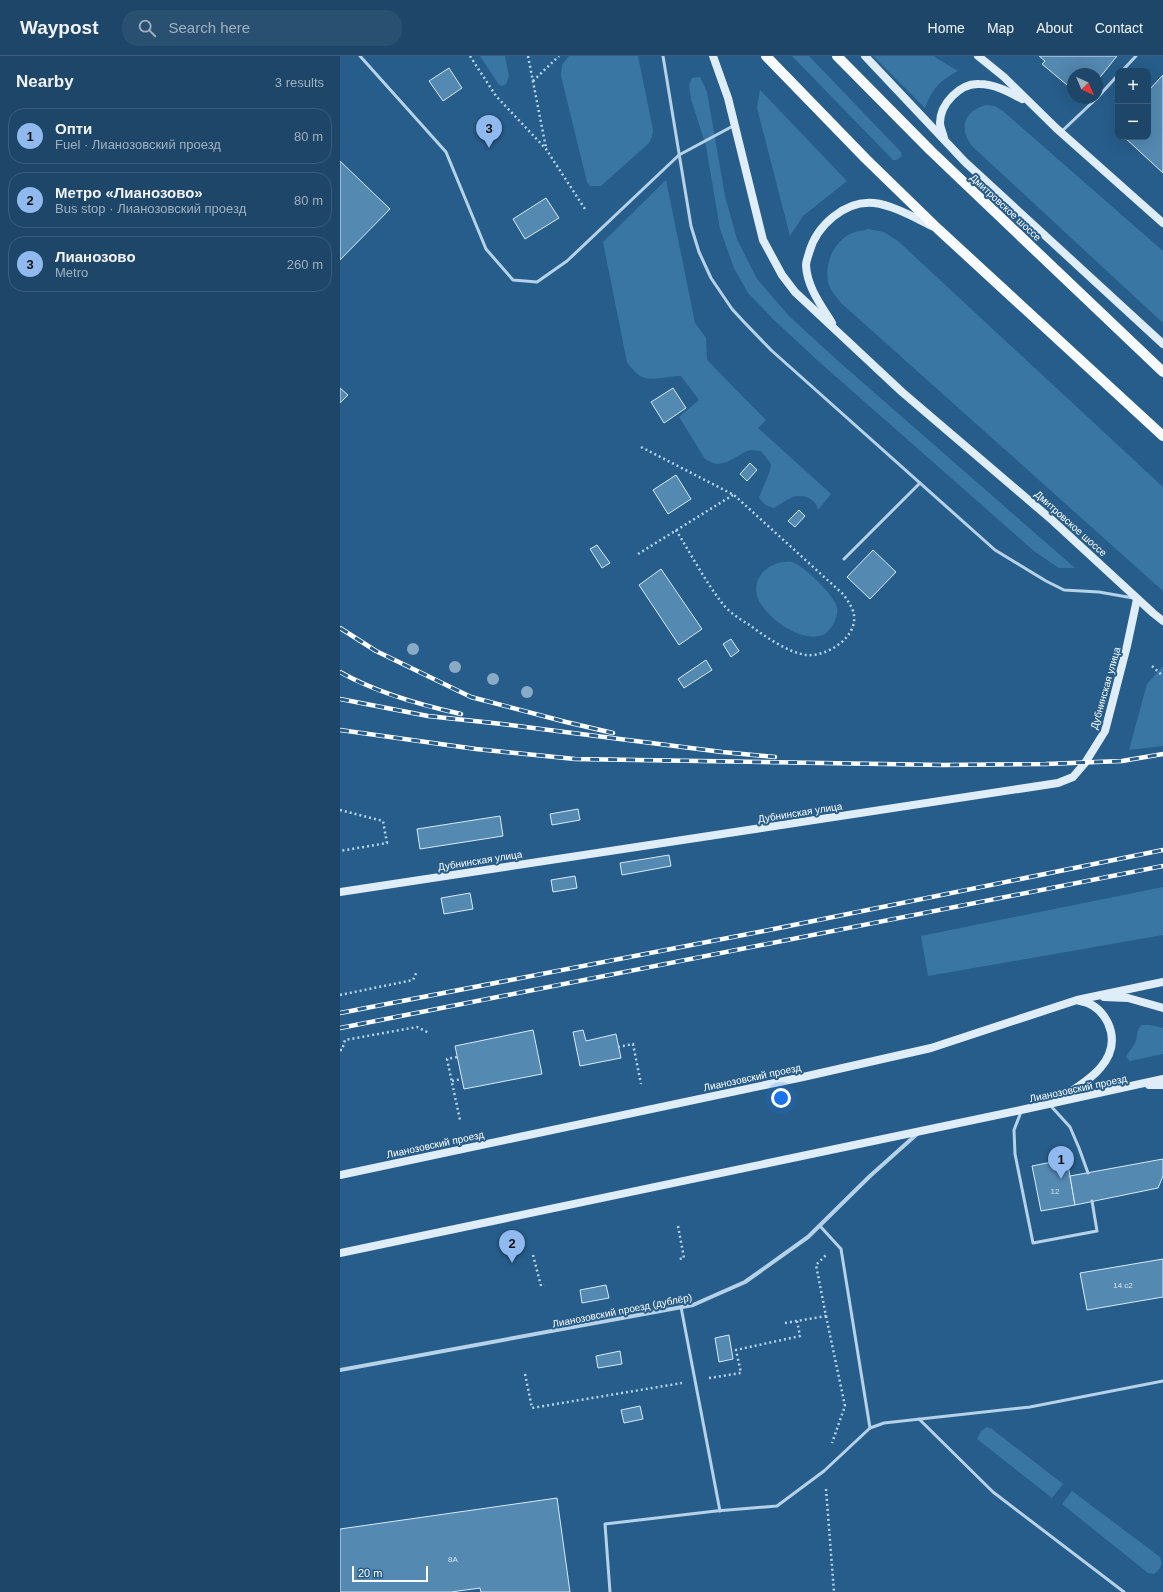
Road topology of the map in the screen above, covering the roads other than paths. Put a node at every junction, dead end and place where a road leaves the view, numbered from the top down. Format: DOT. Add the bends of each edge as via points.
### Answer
graph roads {
  1 [pos="360,56"];
  2 [pos="663,56"];
  3 [pos="713,56"];
  4 [pos="766,56"];
  5 [pos="837,56"];
  6 [pos="865,56"];
  7 [pos="978,56"];
  8 [pos="1136,56"];
  9 [pos="1125,68"];
  10 [pos="1115,78"];
  11 [pos="1103,91"];
  12 [pos="1028,102"];
  13 [pos="1091,104"];
  14 [pos="735,126"];
  15 [pos="1061,132"];
  16 [pos="944,139"];
  17 [pos="679,155"];
  18 [pos="1163,223"];
  19 [pos="938,229"];
  20 [pos="837,332"];
  21 [pos="1163,344"];
  22 [pos="1163,372"];
  23 [pos="1163,436"];
  24 [pos="920,483"];
  25 [pos="844,559"];
  26 [pos="1137,599"];
  27 [pos="1163,621"];
  28 [pos="340,892"];
  29 [pos="1163,982"];
  30 [pos="1091,997"];
  31 [pos="1077,1000"];
  32 [pos="1163,1008"];
  33 [pos="1163,1079"];
  34 [pos="1140,1084"];
  35 [pos="1163,1085"];
  36 [pos="1049,1104"];
  37 [pos="1021,1110"];
  38 [pos="922,1130"];
  39 [pos="1088,1173"];
  40 [pos="340,1175"];
  41 [pos="1092,1201"];
  42 [pos="820,1226"];
  43 [pos="340,1253"];
  44 [pos="681,1307"];
  45 [pos="340,1370"];
  46 [pos="1163,1381"];
  47 [pos="920,1419"];
  48 [pos="870,1428"];
  49 [pos="720,1511"];
  50 [pos="610,1591"];
  51 [pos="1124,1592"];
  1 -- 17 [label="lane" via="446,152 486,249 513,280 536,282 567,261"];
  2 -- 17 [label="lane"];
  3 -- 14 [label="street, Дмитровское шоссе"];
  4 -- 19 [label="main road, Дмитровское шоссе"];
  5 -- 22 [label="main road, Дмитровское шоссе" via="931,151"];
  6 -- 16 [label="street"];
  7 -- 12 [label="street" via="1004,77"];
  8 -- 9 [label="lane"];
  10 -- 11 [label="lane"];
  12 -- 15 [label="street"];
  12 -- 16 [label="street" via="998,87 978,83 964,86 952,96 944,108 940,122"];
  13 -- 15 [label="lane"];
  14 -- 17 [label="lane"];
  14 -- 20 [label="street, Дмитровское шоссе" via="763,240 782,275 795,292"];
  15 -- 18 [label="street"];
  16 -- 21 [label="street" via="965,162"];
  17 -- 24 [label="lane" via="691,226 699,252 711,278 732,309 771,350"];
  19 -- 20 [label="street, Дмитровское шоссе" via="900,211 874,203 855,205 839,212 824,225 812,242 806,264 810,286"];
  19 -- 23 [label="main road, Дмитровское шоссе"];
  20 -- 26 [label="street, Дмитровское шоссе" via="908,397 1052,520"];
  24 -- 25 [label="lane"];
  24 -- 26 [label="lane" via="996,550 1046,581 1064,590 1099,592"];
  26 -- 27 [label="street, Дмитровское шоссе"];
  26 -- 28 [label="street, Дубнинская улица" via="1105,731 1073,777 1058,783"];
  29 -- 30 [label="street, Лианозовский проезд"];
  30 -- 31 [label="street, Лианозовский проезд"];
  30 -- 32 [label="street" via="1128,998"];
  31 -- 36 [label="street" via="1088,1002 1103,1013 1110,1028 1112,1046 1102,1066 1085,1083"];
  31 -- 40 [label="street, Лианозовский проезд" via="931,1048"];
  33 -- 34 [label="street, Лианозовский проезд"];
  34 -- 35 [label="street"];
  34 -- 36 [label="street, Лианозовский проезд"];
  36 -- 37 [label="street, Лианозовский проезд"];
  36 -- 39 [label="lane" via="1070,1127"];
  37 -- 38 [label="street, Лианозовский проезд"];
  37 -- 41 [label="lane" via="1014,1130 1015,1154 1032,1244 1097,1231"];
  38 -- 42 [label="street, Лианозовский проезд (дублёр)" via="870,1176"];
  38 -- 43 [label="street, Лианозовский проезд"];
  42 -- 44 [label="street, Лианозовский проезд (дублёр)" via="745,1282"];
  42 -- 48 [label="lane" via="841,1249"];
  44 -- 45 [label="street, Лианозовский проезд (дублёр)"];
  44 -- 49 [label="lane"];
  46 -- 47 [label="lane" via="1030,1407"];
  47 -- 48 [label="lane" via="884,1423"];
  47 -- 51 [label="lane" via="993,1492"];
  48 -- 49 [label="lane" via="824,1471 777,1506"];
  49 -- 50 [label="lane" via="605,1524"];
}
